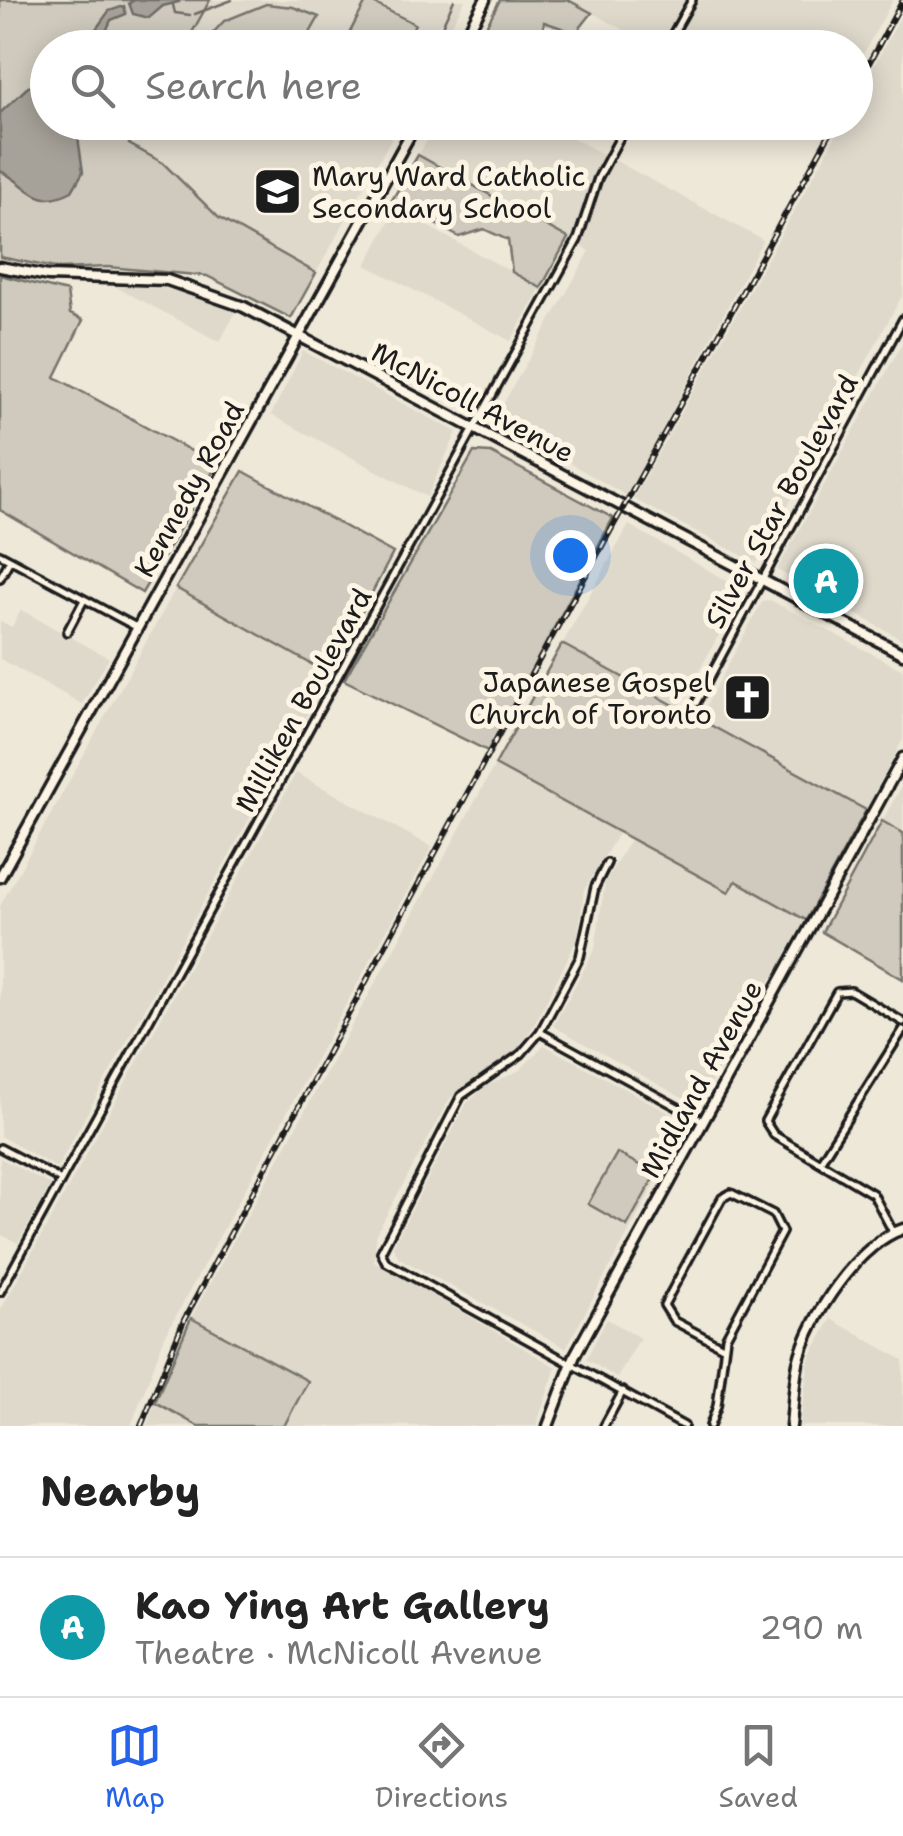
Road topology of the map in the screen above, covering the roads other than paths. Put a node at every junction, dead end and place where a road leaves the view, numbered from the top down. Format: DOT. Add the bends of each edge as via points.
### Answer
graph roads {
  1 [pos="485,0"];
  2 [pos="692,0"];
  3 [pos="469,30"];
  4 [pos="675,30"];
  5 [pos="407,140"];
  6 [pos="618,140"];
  7 [pos="0,268"];
  8 [pos="903,319"];
  9 [pos="300,336"];
  10 [pos="474,428"];
  11 [pos="0,554"];
  12 [pos="10,560"];
  13 [pos="0,578"];
  14 [pos="760,580"];
  15 [pos="84,600"];
  16 [pos="138,628"];
  17 [pos="67,632"];
  18 [pos="903,654"];
  19 [pos="696,704"];
  20 [pos="903,758"];
  21 [pos="607,864"];
  22 [pos="0,877"];
  23 [pos="903,1022"];
  24 [pos="903,1030"];
  25 [pos="540,1032"];
  26 [pos="703,1121"];
  27 [pos="0,1148"];
  28 [pos="820,1162"];
  29 [pos="62,1180"];
  30 [pos="903,1228"];
  31 [pos="892,1232"];
  32 [pos="0,1292"];
  33 [pos="723,1347"];
  34 [pos="572,1363"];
  35 [pos="623,1391"];
  36 [pos="548,1426"];
  37 [pos="604,1426"];
  38 [pos="684,1426"];
  39 [pos="710,1426"];
  40 [pos="791,1426"];
  1 -- 3 [label="main road"];
  2 -- 4 [label="street"];
  5 -- 9 [label="main road, Kennedy Road"];
  6 -- 10 [label="street, Milliken Boulevard" via="578,240"];
  7 -- 9 [label="main road, McNicoll Avenue" via="167,280"];
  8 -- 14 [label="street, Silver Star Boulevard"];
  9 -- 10 [label="main road, McNicoll Avenue"];
  9 -- 16 [label="main road, Kennedy Road"];
  10 -- 14 [label="main road, McNicoll Avenue"];
  10 -- 29 [label="street, Milliken Boulevard"];
  11 -- 12 [label="street"];
  12 -- 13 [label="street"];
  12 -- 15 [label="street"];
  14 -- 18 [label="main road, McNicoll Avenue"];
  14 -- 19 [label="street, Silver Star Boulevard"];
  15 -- 16 [label="street"];
  15 -- 17 [label="street"];
  16 -- 22 [label="main road, Kennedy Road"];
  20 -- 26 [label="main road, Midland Avenue"];
  21 -- 25 [label="street" via="595,887 580,957"];
  23 -- 28 [label="street" via="850,991 829,1000 766,1121 774,1135"];
  24 -- 28 [label="street"];
  25 -- 26 [label="street"];
  25 -- 34 [label="street" via="521,1054 461,1096 380,1252 386,1262"];
  26 -- 34 [label="main road, Midland Avenue"];
  27 -- 29 [label="street"];
  28 -- 31 [label="street" via="873,1194"];
  29 -- 32 [label="street, Milliken Boulevard"];
  30 -- 31 [label="main road"];
  31 -- 40 [label="main road" via="856,1257 802,1350"];
  33 -- 33 [label="street" via="782,1232 772,1214 731,1193 722,1198 664,1305 674,1321"];
  33 -- 39 [label="street"];
  34 -- 35 [label="street"];
  34 -- 36 [label="main road, Midland Avenue"];
  35 -- 37 [label="street"];
  35 -- 38 [label="street"];
}
